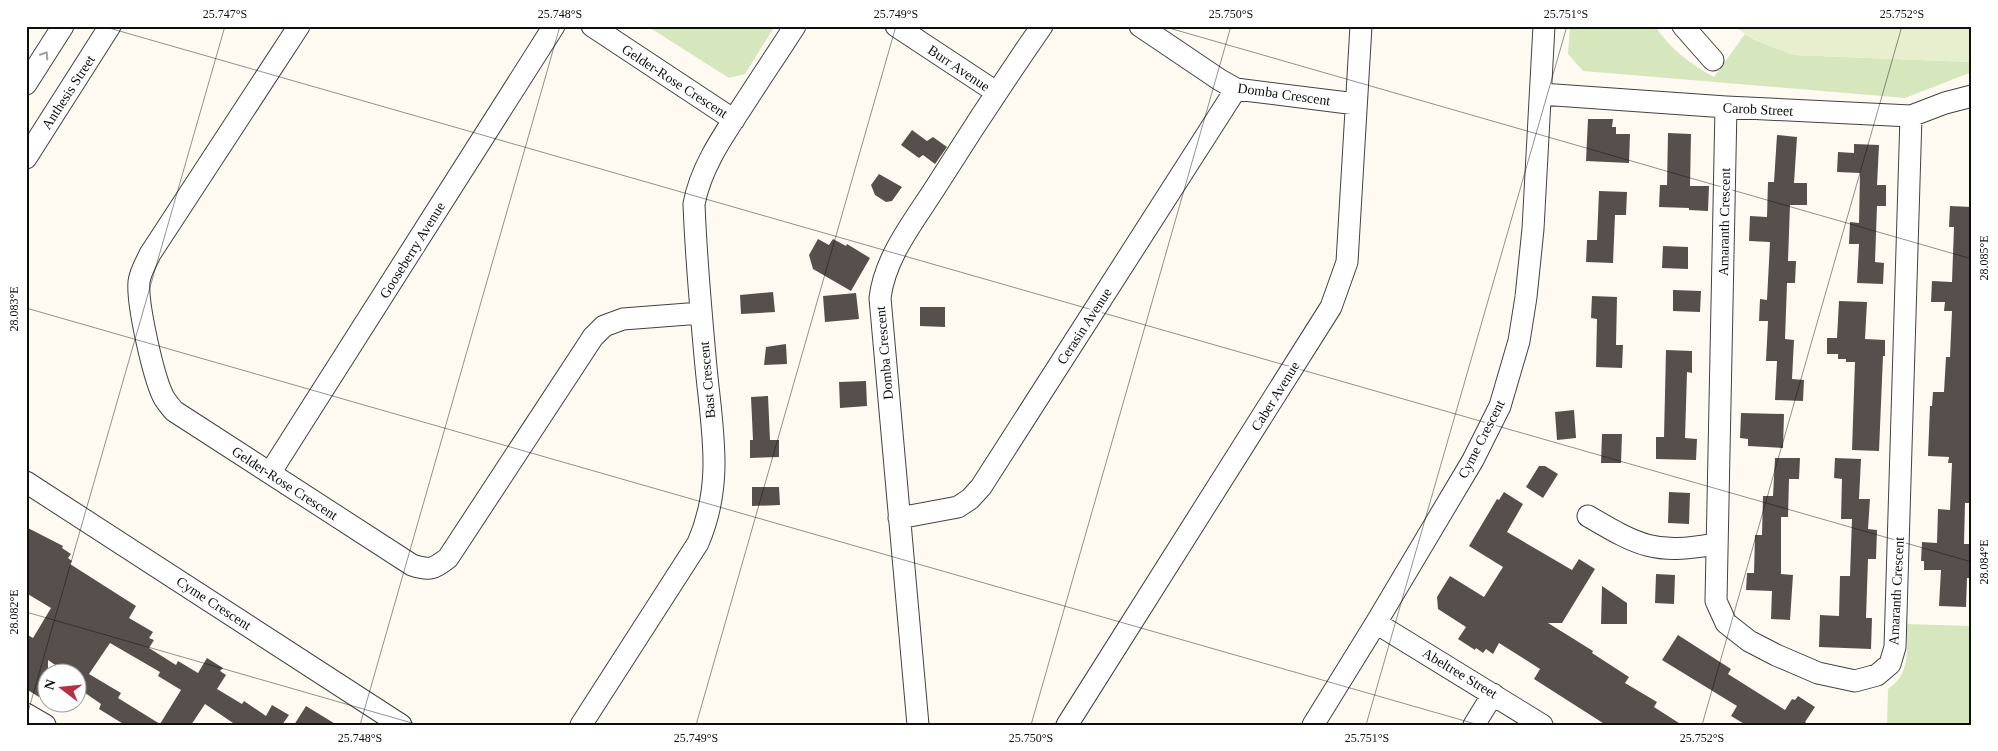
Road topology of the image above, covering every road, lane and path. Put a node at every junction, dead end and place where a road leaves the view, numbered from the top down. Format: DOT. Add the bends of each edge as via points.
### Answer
graph roads {
  1 [pos="63,26"];
  2 [pos="110,26"];
  3 [pos="299,26"];
  4 [pos="554,26"];
  5 [pos="592,26"];
  6 [pos="795,26"];
  7 [pos="896,26"];
  8 [pos="1042,26"];
  9 [pos="1140,26"];
  10 [pos="1362,26"];
  11 [pos="1544,26"];
  12 [pos="1684,26"];
  13 [pos="1713,60"];
  14 [pos="26,84"];
  15 [pos="1236,89"];
  16 [pos="996,92"];
  17 [pos="1541,94"];
  18 [pos="1972,96"];
  19 [pos="1356,104"];
  20 [pos="1726,107"];
  21 [pos="1911,116"];
  22 [pos="734,120"];
  23 [pos="26,158"];
  24 [pos="701,314"];
  25 [pos="270,473"];
  26 [pos="26,482"];
  27 [pos="1588,516"];
  28 [pos="899,518"];
  29 [pos="1715,544"];
  30 [pos="1376,623"];
  31 [pos="1493,694"];
  32 [pos="26,714"];
  33 [pos="45,725"];
  34 [pos="401,725"];
  35 [pos="581,725"];
  36 [pos="918,725"];
  37 [pos="1067,725"];
  38 [pos="1313,725"];
  39 [pos="1474,725"];
  40 [pos="1542,725"];
  14 -- 1 [label="street, one-way"];
  2 -- 23 [label="street, Anthesis Street"];
  3 -- 25 [label="street, Gelder-Rose Crescent" via="150,254 139,281 148,347 166,402 174,411"];
  4 -- 25 [label="street, Gooseberry Avenue"];
  5 -- 22 [label="street, Gelder-Rose Crescent"];
  6 -- 22 [label="street, Bast Crescent"];
  7 -- 16 [label="street, Burr Avenue"];
  8 -- 16 [label="street, Domba Crescent"];
  9 -- 15 [label="street, Domba Crescent"];
  10 -- 19 [label="street, Caber Avenue"];
  11 -- 17 [label="street, Cyme Crescent"];
  12 -- 13 [label="street"];
  15 -- 19 [label="street, Domba Crescent"];
  15 -- 28 [label="street, Cerasin Avenue" via="981,486 958,507"];
  16 -- 28 [label="street, Domba Crescent" via="895,251 882,283 880,298"];
  17 -- 20 [label="street, Carob Street"];
  17 -- 30 [label="street, Cyme Crescent" via="1526,297 1511,373 1500,406 1473,460"];
  18 -- 21 [label="street, Carob Street"];
  19 -- 37 [label="street, Caber Avenue" via="1347,262 1331,308"];
  20 -- 21 [label="street, Carob Street"];
  20 -- 29 [label="street, Amaranth Crescent"];
  21 -- 29 [label="street, Amaranth Crescent" via="1896,630 1890,664 1877,675 1855,682 1818,673 1750,641 1726,624 1716,601"];
  22 -- 24 [label="street, Bast Crescent" via="708,162 694,204"];
  24 -- 25 [label="street, Gelder-Rose Crescent" via="624,319 598,331 448,558 438,567 425,570 412,566"];
  24 -- 35 [label="street, Bast Crescent" via="714,461 714,490 707,522 698,543"];
  26 -- 34 [label="street, Cyme Crescent"];
  27 -- 29 [label="street" via="1621,536 1656,548 1681,549"];
  28 -- 36 [label="street, Domba Crescent"];
  30 -- 31 [label="street, Abeltree Street"];
  30 -- 38 [label="street, Cyme Crescent"];
  31 -- 39 [label="street"];
  31 -- 40 [label="street, Abeltree Street"];
  32 -- 33 [label="street"];
}
